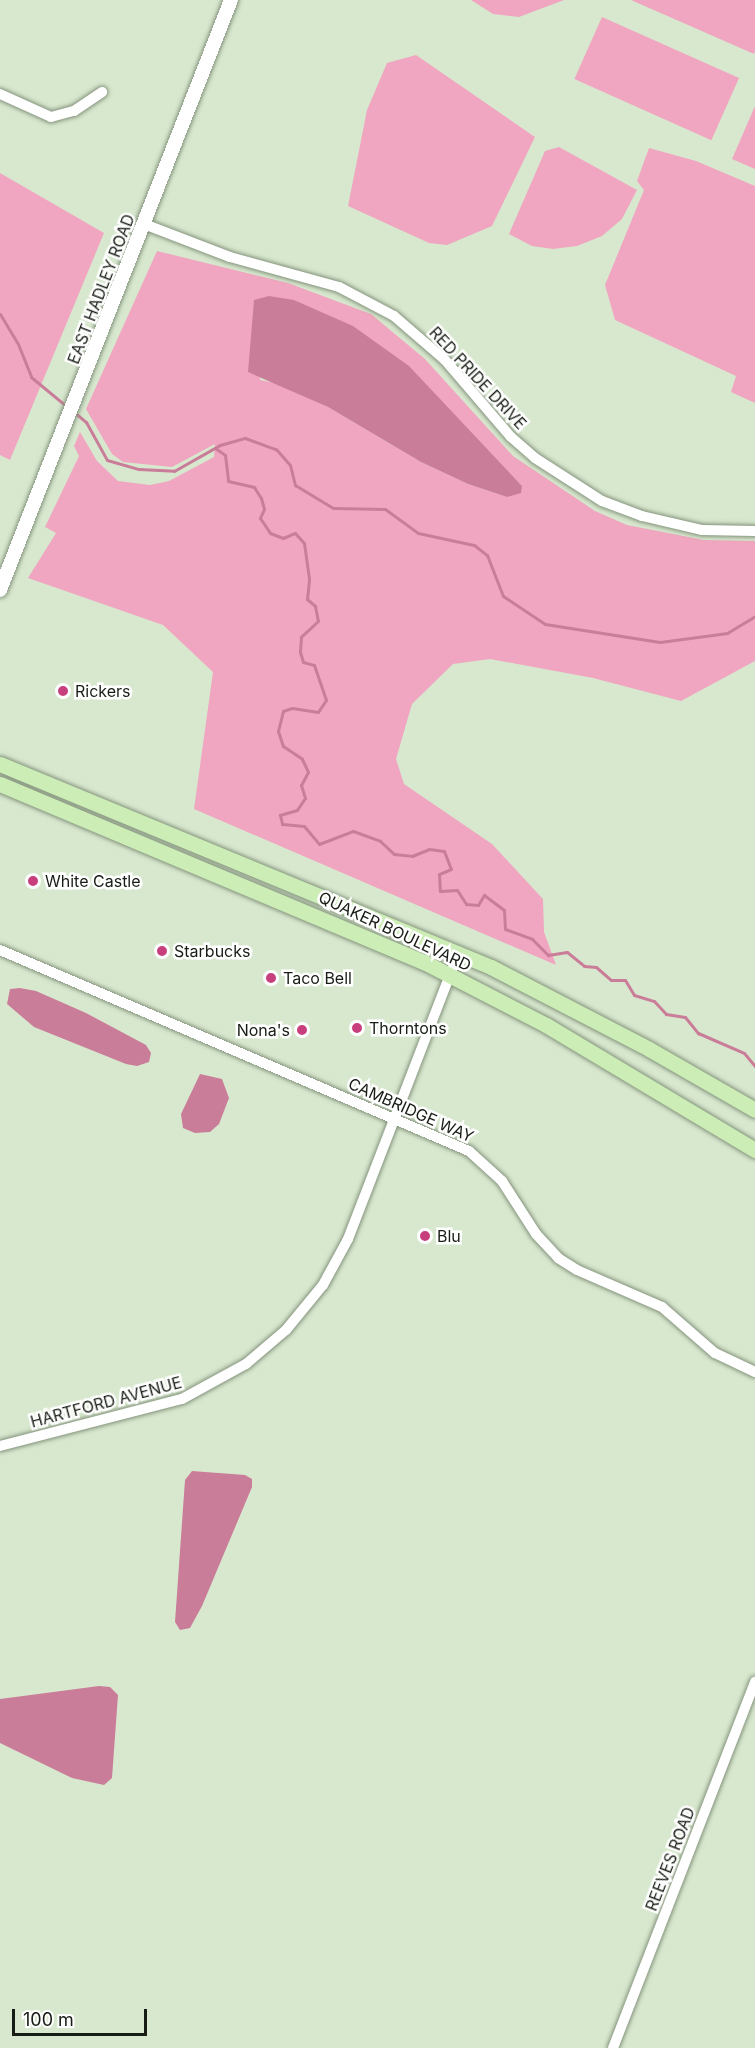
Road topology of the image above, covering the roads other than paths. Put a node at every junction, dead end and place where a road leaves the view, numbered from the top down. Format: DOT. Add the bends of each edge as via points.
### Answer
graph roads {
  1 [pos="231,0"];
  2 [pos="102,92"];
  3 [pos="0,94"];
  4 [pos="144,225"];
  5 [pos="755,531"];
  6 [pos="1,583"];
  7 [pos="0,758"];
  8 [pos="0,764"];
  9 [pos="24,774"];
  10 [pos="0,784"];
  11 [pos="0,950"];
  12 [pos="459,952"];
  13 [pos="450,975"];
  14 [pos="755,1110"];
  15 [pos="396,1118"];
  16 [pos="755,1150"];
  17 [pos="755,1372"];
  18 [pos="0,1446"];
  19 [pos="755,1682"];
  20 [pos="613,2048"];
  1 -- 4 [label="street, EAST HADLEY ROAD"];
  2 -- 3 [label="street" via="74,111 51,117"];
  4 -- 5 [label="street, RED PRIDE DRIVE" via="230,257 339,286 394,316 445,360 511,437 535,458 602,501 642,516 702,530"];
  4 -- 6 [label="street, EAST HADLEY ROAD"];
  7 -- 9 [label="main road"];
  8 -- 9 [label="main road, QUAKER BOULEVARD"];
  9 -- 12 [label="main road, QUAKER BOULEVARD"];
  10 -- 13 [label="main road, QUAKER BOULEVARD" via="326,918"];
  11 -- 15 [label="street, CAMBRIDGE WAY"];
  12 -- 13 [label="street, HARTFORD AVENUE"];
  12 -- 14 [label="main road, QUAKER BOULEVARD" via="619,1032"];
  13 -- 15 [label="street, HARTFORD AVENUE"];
  13 -- 16 [label="main road, QUAKER BOULEVARD" via="591,1051"];
  15 -- 17 [label="street, CAMBRIDGE WAY" via="458,1146 487,1165 542,1242 566,1264 662,1307 715,1353"];
  15 -- 18 [label="street, HARTFORD AVENUE" via="341,1254 309,1305 273,1342 232,1373 174,1402"];
  19 -- 20 [label="street, REEVES ROAD"];
}
